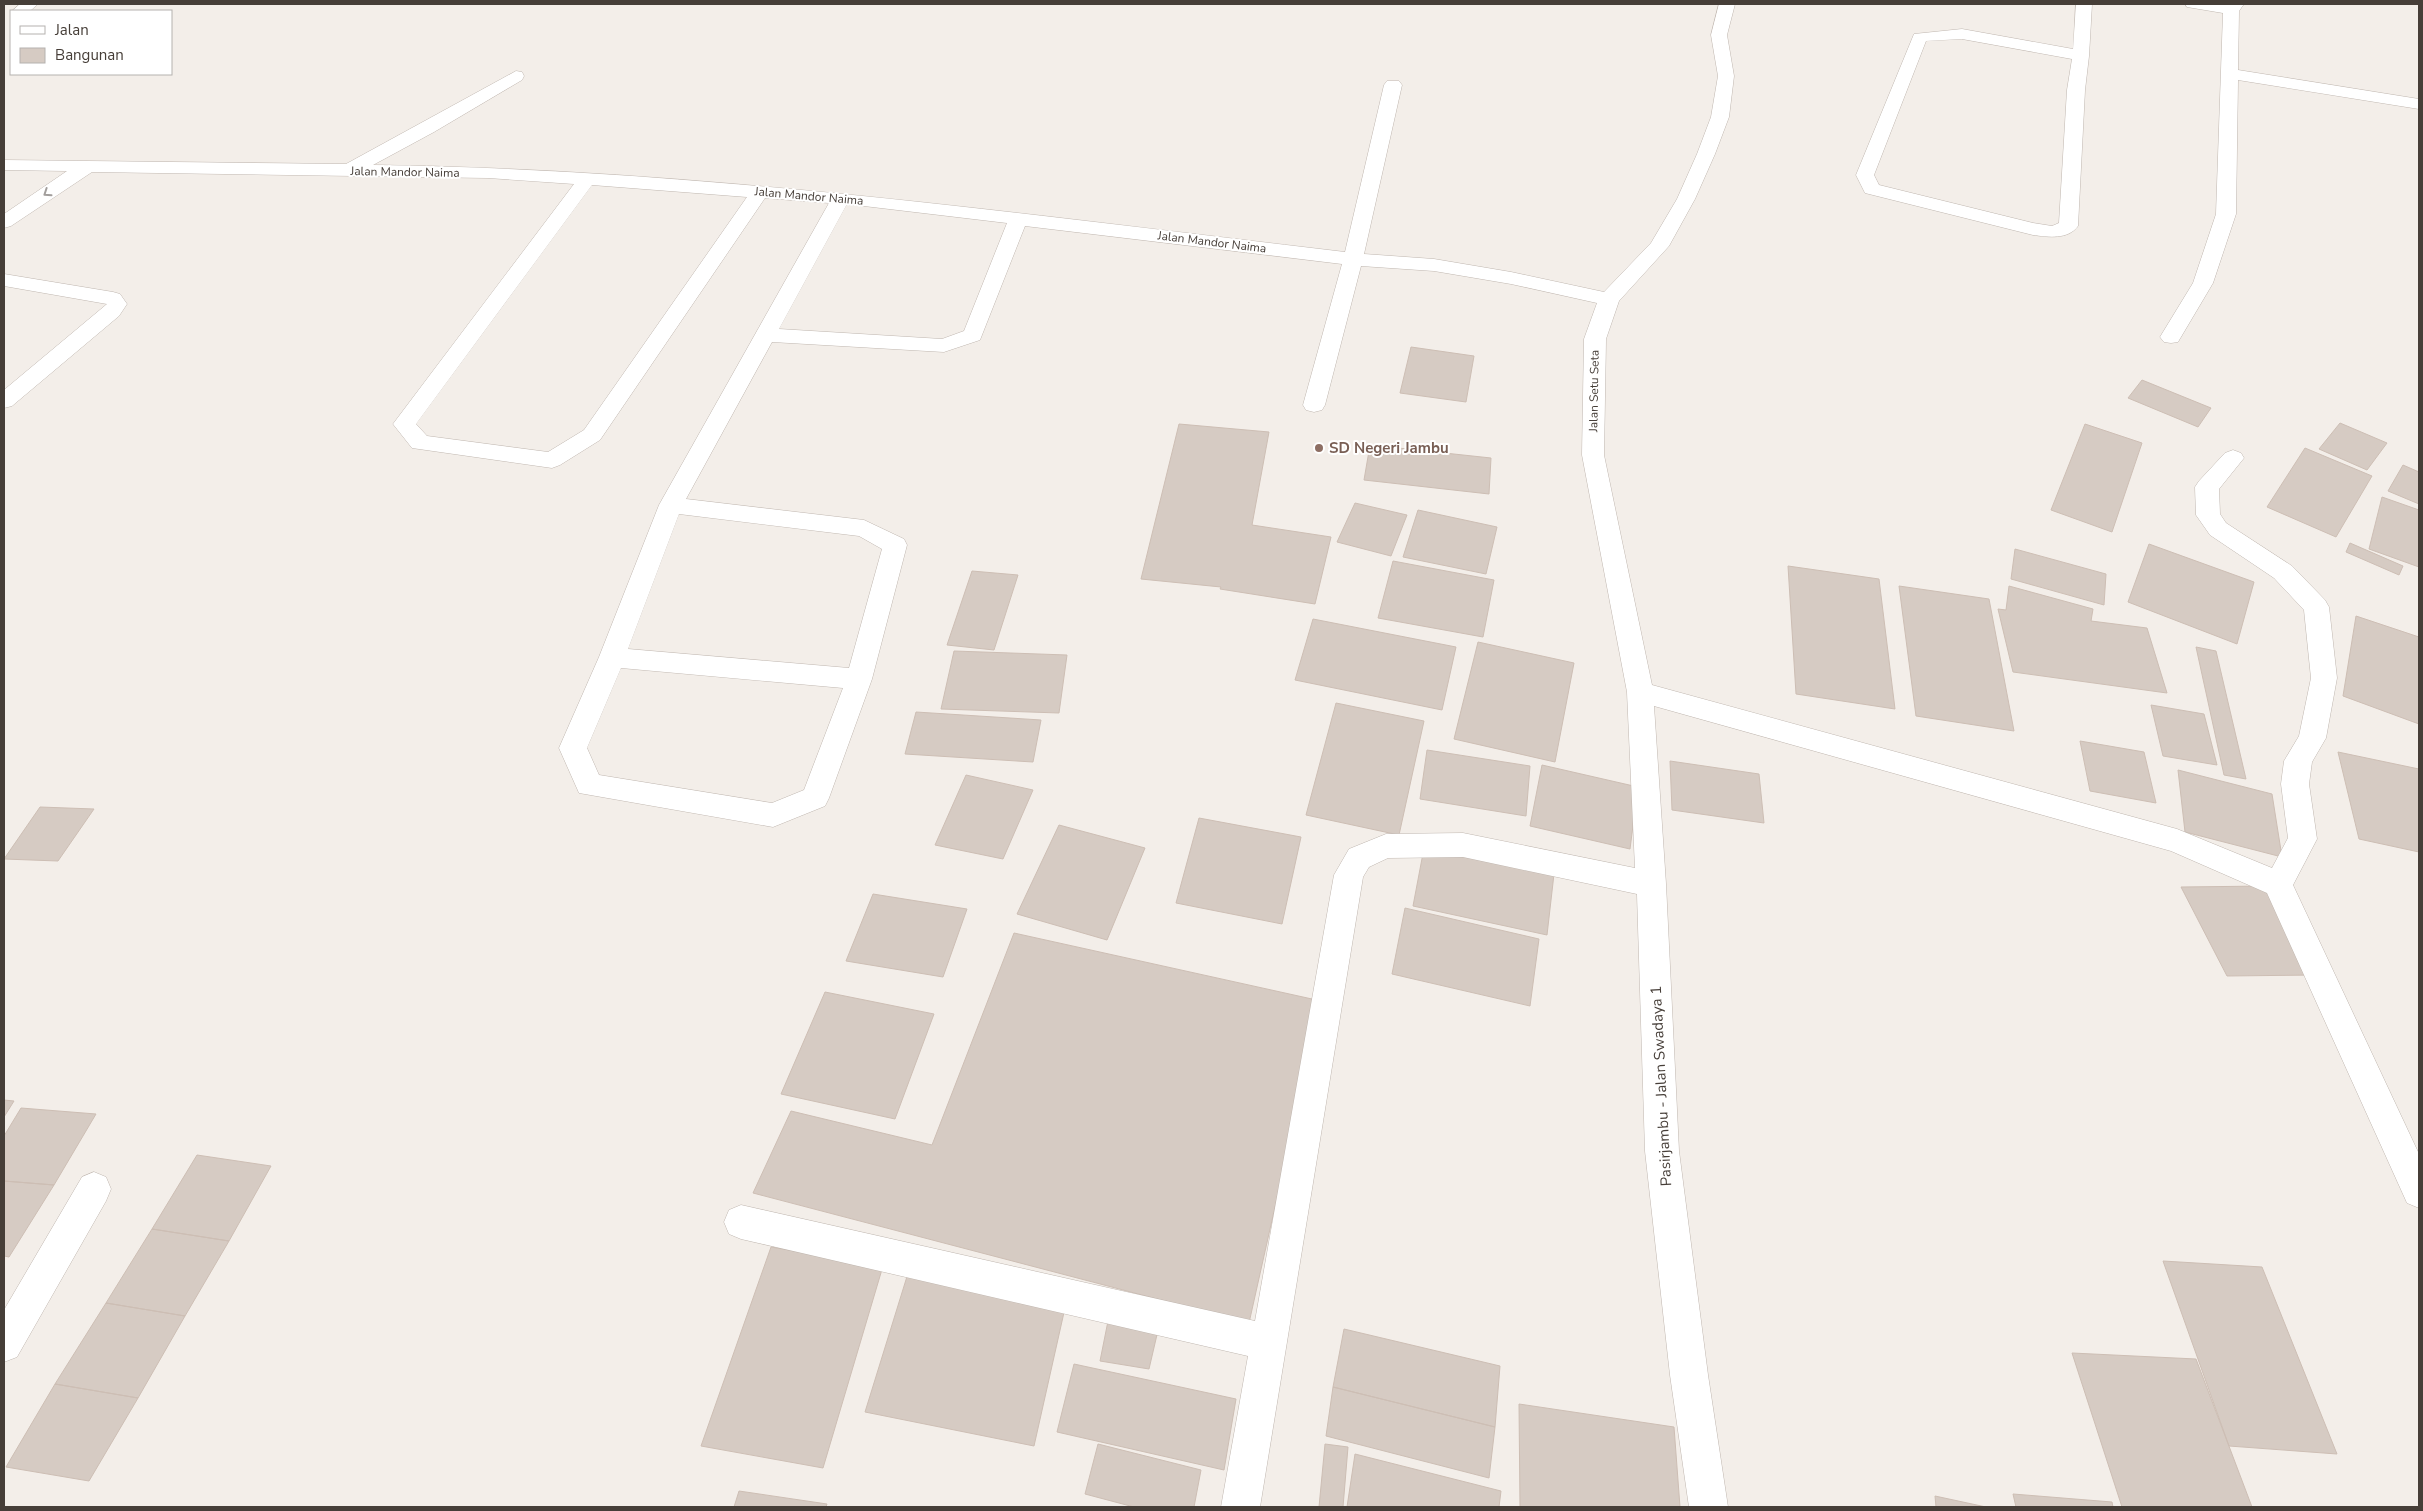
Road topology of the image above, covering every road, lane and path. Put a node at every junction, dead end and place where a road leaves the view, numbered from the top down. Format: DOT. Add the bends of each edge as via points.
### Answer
graph roads {
  1 [pos="1727,4"];
  2 [pos="2084,4"];
  3 [pos="2193,4"];
  4 [pos="2234,7"];
  5 [pos="2081,56"];
  6 [pos="2230,74"];
  7 [pos="516,76"];
  8 [pos="1393,85"];
  9 [pos="2419,104"];
  10 [pos="88,166"];
  11 [pos="8,168"];
  12 [pos="347,171"];
  13 [pos="586,180"];
  14 [pos="760,192"];
  15 [pos="841,198"];
  16 [pos="1018,219"];
  17 [pos="4,222"];
  18 [pos="1354,259"];
  19 [pos="4,280"];
  20 [pos="1609,300"];
  21 [pos="767,335"];
  22 [pos="2171,337"];
  23 [pos="4,401"];
  24 [pos="1314,404"];
  25 [pos="2233,458"];
  26 [pos="671,505"];
  27 [pos="612,657"];
  28 [pos="859,679"];
  29 [pos="1640,692"];
  30 [pos="1651,884"];
  31 [pos="2278,884"];
  32 [pos="94,1189"];
  33 [pos="2419,1191"];
  34 [pos="741,1222"];
  35 [pos="1270,1343"];
  36 [pos="4,1344"];
  37 [pos="1241,1507"];
  38 [pos="1709,1507"];
  1 -- 20 [label="street, Jalan Setu Seta" via="1718,35 1726,76 1720,116 1706,154 1686,199 1659,246"];
  2 -- 5 [label="street"];
  3 -- 4 [label="street"];
  4 -- 6 [label="street"];
  5 -- 5 [label="street" via="2068,226 2054,232 2033,229 1872,189 1865,176 1920,36 1962,34"];
  6 -- 9 [label="street"];
  6 -- 22 [label="street" via="2226,214 2203,283"];
  7 -- 12 [label="street"];
  8 -- 18 [label="street"];
  10 -- 11 [label="street, Jalan Mandor Naima"];
  10 -- 12 [label="street, Jalan Mandor Naima"];
  10 -- 17 [label="street, one-way"];
  12 -- 13 [label="street, Jalan Mandor Naima" via="488,172"];
  13 -- 14 [label="street, Jalan Mandor Naima"];
  13 -- 14 [label="street" via="404,424 420,443 552,460 592,435"];
  14 -- 15 [label="street, Jalan Mandor Naima"];
  15 -- 16 [label="street, Jalan Mandor Naima"];
  15 -- 21 [label="street"];
  16 -- 18 [label="street, Jalan Mandor Naima"];
  16 -- 21 [label="street" via="974,335 944,346"];
  18 -- 20 [label="street, Jalan Mandor Naima" via="1434,265"];
  18 -- 24 [label="street"];
  19 -- 23 [label="street" via="113,298 117,304 112,312"];
  20 -- 29 [label="street, Jalan Setu Seta" via="1595,339 1593,454"];
  21 -- 26 [label="street"];
  25 -- 31 [label="street" via="2207,487 2208,515 2218,529 2283,572 2316,607 2324,678 2312,738 2298,761 2295,784 2303,838"];
  26 -- 27 [label="street"];
  26 -- 28 [label="street" via="864,528 895,545"];
  27 -- 28 [label="street"];
  27 -- 28 [label="street" via="573,748 588,785 773,815 815,798"];
  29 -- 30 [label="street, Pasirjambu - Jalan Swadaya 1"];
  29 -- 31 [label="street" via="2176,841"];
  30 -- 35 [label="street" via="1463,845 1386,846 1358,858 1349,875"];
  30 -- 38 [label="street, Pasirjambu - Jalan Swadaya 1" via="1662,1151 1689,1375"];
  31 -- 33 [label="street"];
  32 -- 36 [label="street"];
  34 -- 35 [label="street"];
  35 -- 37 [label="street"];
}
